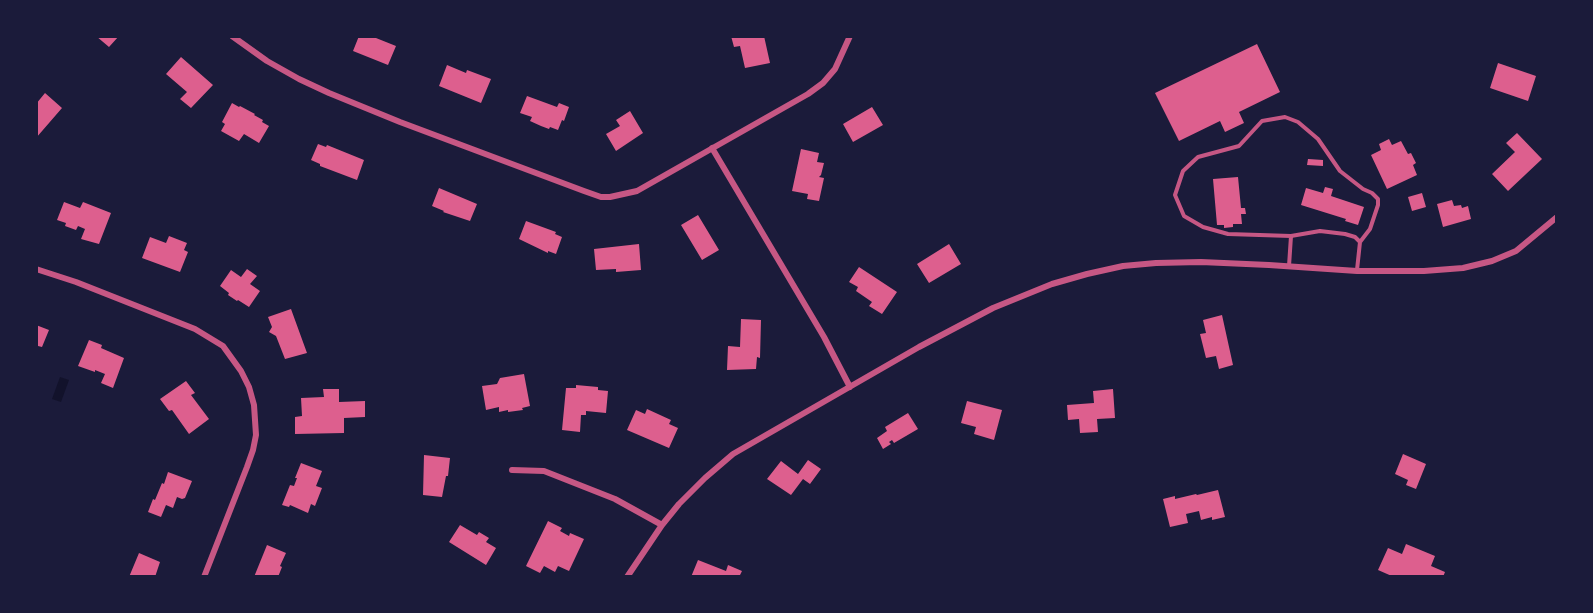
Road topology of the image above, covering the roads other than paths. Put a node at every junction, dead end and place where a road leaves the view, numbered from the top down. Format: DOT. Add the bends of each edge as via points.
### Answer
graph roads {
  1 [pos="232,36"];
  2 [pos="850,36"];
  3 [pos="712,148"];
  4 [pos="1557,217"];
  5 [pos="1291,236"];
  6 [pos="1359,242"];
  7 [pos="1289,266"];
  8 [pos="36,269"];
  9 [pos="1357,271"];
  10 [pos="850,387"];
  11 [pos="512,470"];
  12 [pos="662,525"];
  13 [pos="204,577"];
  14 [pos="627,577"];
  1 -- 3 [label="street" via="267,61 329,93 601,197 637,191"];
  2 -- 3 [label="street" via="835,69 823,83"];
  3 -- 10 [label="street"];
  4 -- 9 [label="street" via="1516,251 1492,261 1424,271"];
  5 -- 6 [label="lane" via="1320,231 1345,234"];
  5 -- 6 [label="lane" via="1228,234 1184,216 1175,195 1183,171 1198,157 1239,146 1262,121 1285,117 1298,122 1318,139 1340,171 1378,199 1370,229"];
  5 -- 7 [label="lane"];
  6 -- 9 [label="lane"];
  7 -- 9 [label="street"];
  7 -- 10 [label="street" via="1156,262 1087,273 993,308"];
  8 -- 13 [label="street" via="195,328 223,346 241,371 254,405 256,435"];
  10 -- 12 [label="street" via="733,454"];
  11 -- 12 [label="street" via="544,471 615,499"];
  12 -- 14 [label="street"];
}
